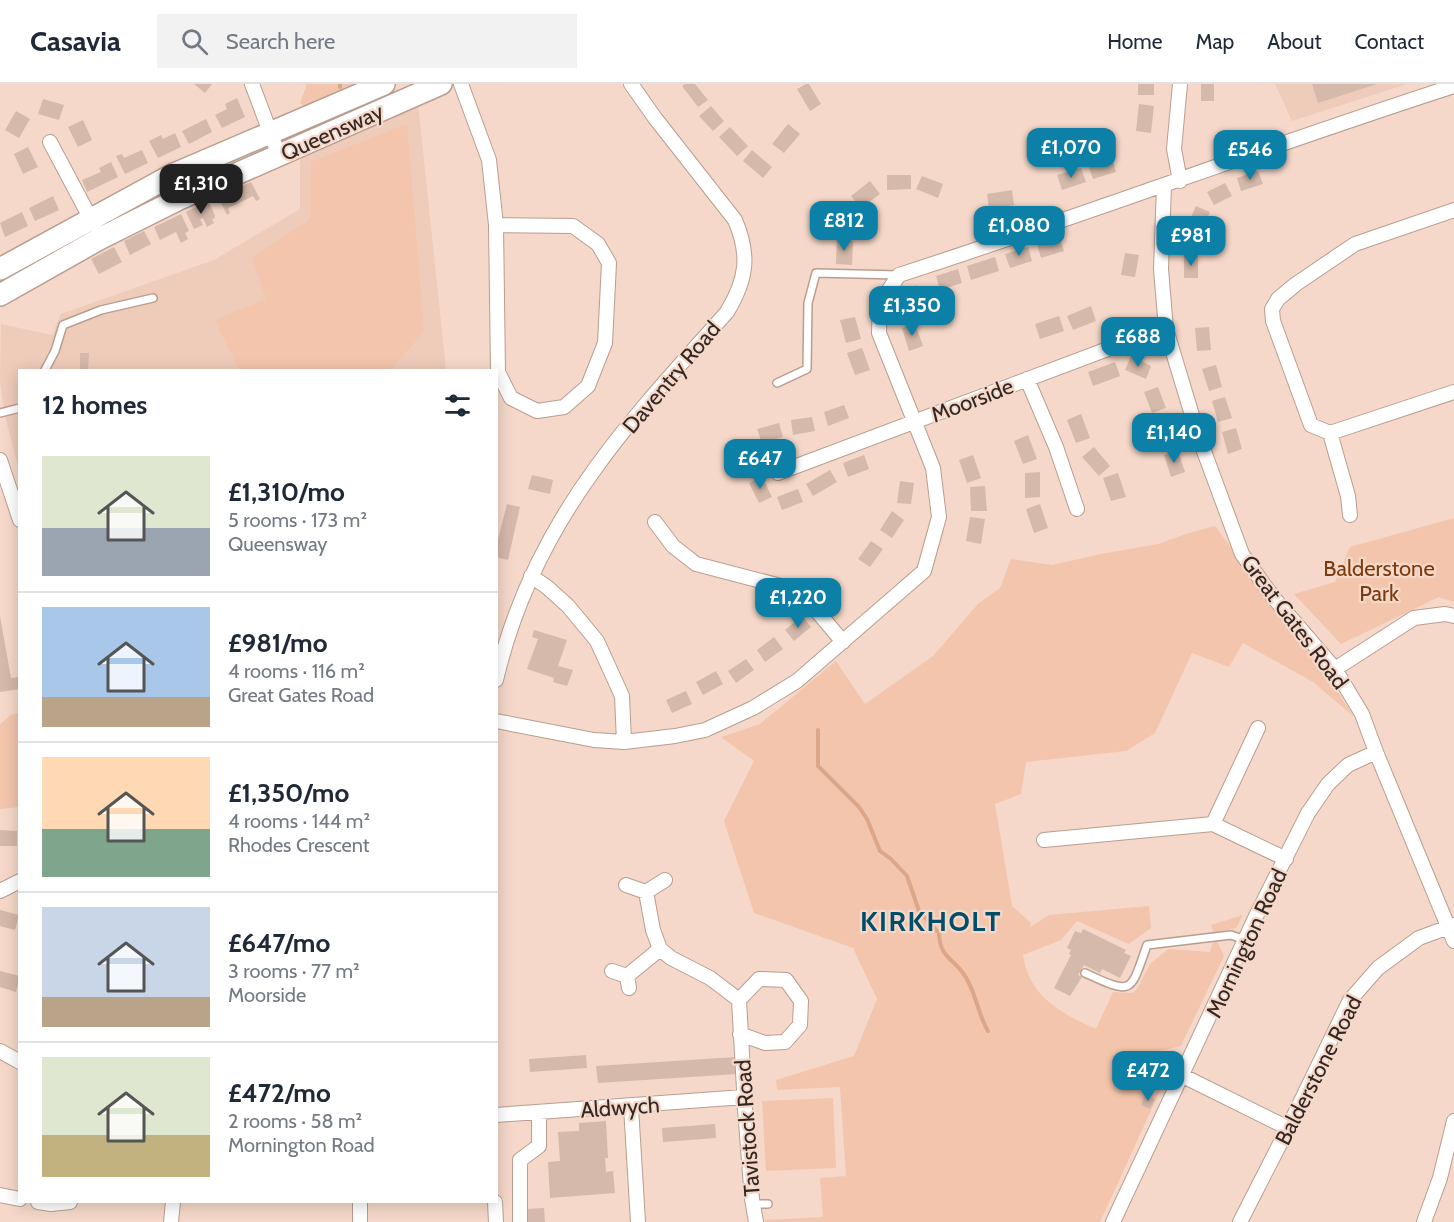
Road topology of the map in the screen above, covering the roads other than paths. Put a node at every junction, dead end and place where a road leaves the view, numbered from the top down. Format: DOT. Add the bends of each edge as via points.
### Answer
graph roads {
  1 [pos="252,84"];
  2 [pos="384,84"];
  3 [pos="441,84"];
  4 [pos="461,84"];
  5 [pos="631,84"];
  6 [pos="1180,84"];
  7 [pos="1454,86"];
  8 [pos="271,132"];
  9 [pos="50,142"];
  10 [pos="279,156"];
  11 [pos="1180,181"];
  12 [pos="1164,186"];
  13 [pos="1454,210"];
  14 [pos="91,219"];
  15 [pos="496,225"];
  16 [pos="101,238"];
  17 [pos="0,269"];
  18 [pos="899,275"];
  19 [pos="0,295"];
  20 [pos="153,298"];
  21 [pos="1166,329"];
  22 [pos="46,369"];
  23 [pos="498,369"];
  24 [pos="498,372"];
  25 [pos="1027,379"];
  26 [pos="777,383"];
  27 [pos="1454,392"];
  28 [pos="18,408"];
  29 [pos="0,413"];
  30 [pos="915,421"];
  31 [pos="1330,433"];
  32 [pos="0,460"];
  33 [pos="778,473"];
  34 [pos="3,482"];
  35 [pos="1077,509"];
  36 [pos="1350,515"];
  37 [pos="18,516"];
  38 [pos="655,522"];
  39 [pos="531,576"];
  40 [pos="1454,616"];
  41 [pos="843,642"];
  42 [pos="1335,669"];
  43 [pos="498,673"];
  44 [pos="498,721"];
  45 [pos="1258,729"];
  46 [pos="624,741"];
  47 [pos="1376,752"];
  48 [pos="1213,824"];
  49 [pos="1044,840"];
  50 [pos="1286,859"];
  51 [pos="665,880"];
  52 [pos="18,882"];
  53 [pos="626,885"];
  54 [pos="0,891"];
  55 [pos="646,892"];
  56 [pos="1451,926"];
  57 [pos="1246,940"];
  58 [pos="1454,941"];
  59 [pos="660,949"];
  60 [pos="612,971"];
  61 [pos="1085,973"];
  62 [pos="739,1000"];
  63 [pos="740,1034"];
  64 [pos="0,1051"];
  65 [pos="18,1061"];
  66 [pos="1183,1076"];
  67 [pos="744,1097"];
  68 [pos="631,1107"];
  69 [pos="539,1112"];
  70 [pos="498,1115"];
  71 [pos="1454,1121"];
  72 [pos="1288,1128"];
  73 [pos="0,1195"];
  74 [pos="18,1198"];
  75 [pos="44,1203"];
  76 [pos="60,1203"];
  77 [pos="174,1203"];
  78 [pos="360,1203"];
  79 [pos="495,1203"];
  80 [pos="768,1203"];
  81 [pos="753,1204"];
  82 [pos="171,1222"];
  83 [pos="360,1222"];
  84 [pos="496,1222"];
  85 [pos="520,1222"];
  86 [pos="638,1222"];
  87 [pos="756,1222"];
  88 [pos="1113,1222"];
  89 [pos="1239,1222"];
  90 [pos="1424,1222"];
  1 -- 8 [label="street"];
  2 -- 8 [label="highway, Queensway"];
  3 -- 10 [label="highway, Queensway"];
  4 -- 15 [label="street" via="489,160"];
  5 -- 39 [label="street, Daventry Road" via="735,220 746,253 744,273 727,312 597,465 567,509"];
  6 -- 11 [label="street" via="1174,149"];
  7 -- 11 [label="street"];
  8 -- 10 [label="street"];
  8 -- 14 [label="highway, Queensway" via="172,175"];
  9 -- 14 [label="street"];
  10 -- 16 [label="highway, Queensway"];
  11 -- 12 [label="street"];
  12 -- 18 [label="street"];
  12 -- 21 [label="street, Great Gates Road" via="1161,269"];
  13 -- 31 [label="street" via="1355,244 1296,284 1272,309 1311,425"];
  14 -- 16 [label="street"];
  14 -- 17 [label="highway, Queensway"];
  15 -- 23 [label="street"];
  15 -- 24 [label="street" via="573,226 598,244 609,263 605,344 588,386 564,407 537,411 511,398"];
  16 -- 19 [label="highway, Queensway"];
  18 -- 26 [label="lane" via="816,273 808,303 807,369"];
  18 -- 30 [label="street" via="880,303 879,333"];
  20 -- 22 [label="lane" via="101,310 63,325 56,351"];
  21 -- 25 [label="street, Moorside"];
  21 -- 42 [label="street, Great Gates Road" via="1198,435 1242,554"];
  25 -- 30 [label="street, Moorside"];
  25 -- 35 [label="street"];
  27 -- 31 [label="street"];
  28 -- 29 [label="lane"];
  30 -- 33 [label="street, Moorside"];
  30 -- 41 [label="street" via="933,468 939,517 924,571"];
  31 -- 36 [label="street"];
  32 -- 34 [label="street"];
  34 -- 37 [label="street"];
  38 -- 41 [label="street" via="673,546 696,564 800,591"];
  39 -- 43 [label="street, Daventry Road"];
  39 -- 46 [label="street" via="568,606 597,641 622,696"];
  40 -- 42 [label="street" via="1414,618"];
  41 -- 46 [label="street" via="797,681 753,708 705,730"];
  42 -- 47 [label="street, Great Gates Road" via="1362,714"];
  44 -- 46 [label="street" via="594,740"];
  45 -- 48 [label="street"];
  47 -- 50 [label="street, Mornington Road" via="1348,765 1328,784 1308,813"];
  47 -- 56 [label="street, Great Gates Road"];
  48 -- 49 [label="street"];
  48 -- 50 [label="street"];
  50 -- 57 [label="street, Mornington Road"];
  51 -- 55 [label="street"];
  52 -- 54 [label="street"];
  53 -- 55 [label="street"];
  55 -- 59 [label="street"];
  56 -- 58 [label="street, Great Gates Road"];
  56 -- 72 [label="street, Balderstone Road" via="1419,938 1378,968 1350,1000"];
  57 -- 61 [label="lane" via="1231,935 1147,945 1137,973 1126,987 1115,987"];
  57 -- 66 [label="street, Mornington Road"];
  59 -- 60 [label="street" via="628,982"];
  59 -- 62 [label="street"];
  62 -- 63 [label="street"];
  62 -- 63 [label="street" via="759,979 786,980 801,1001 800,1025 785,1042 765,1043"];
  63 -- 67 [label="street, Tavistock Road"];
  64 -- 65 [label="street"];
  66 -- 72 [label="street"];
  66 -- 88 [label="street, Mornington Road"];
  67 -- 68 [label="street, Aldwych"];
  67 -- 81 [label="street, Tavistock Road"];
  68 -- 69 [label="street, Aldwych"];
  68 -- 86 [label="street"];
  69 -- 70 [label="street, Aldwych"];
  69 -- 85 [label="street" via="539,1146 520,1160"];
  71 -- 90 [label="street"];
  72 -- 89 [label="street, Balderstone Road"];
  73 -- 74 [label="street"];
  75 -- 76 [label="street"];
  77 -- 82 [label="street"];
  78 -- 83 [label="street"];
  79 -- 84 [label="street"];
  80 -- 81 [label="lane"];
  81 -- 87 [label="street, Tavistock Road"];
}
